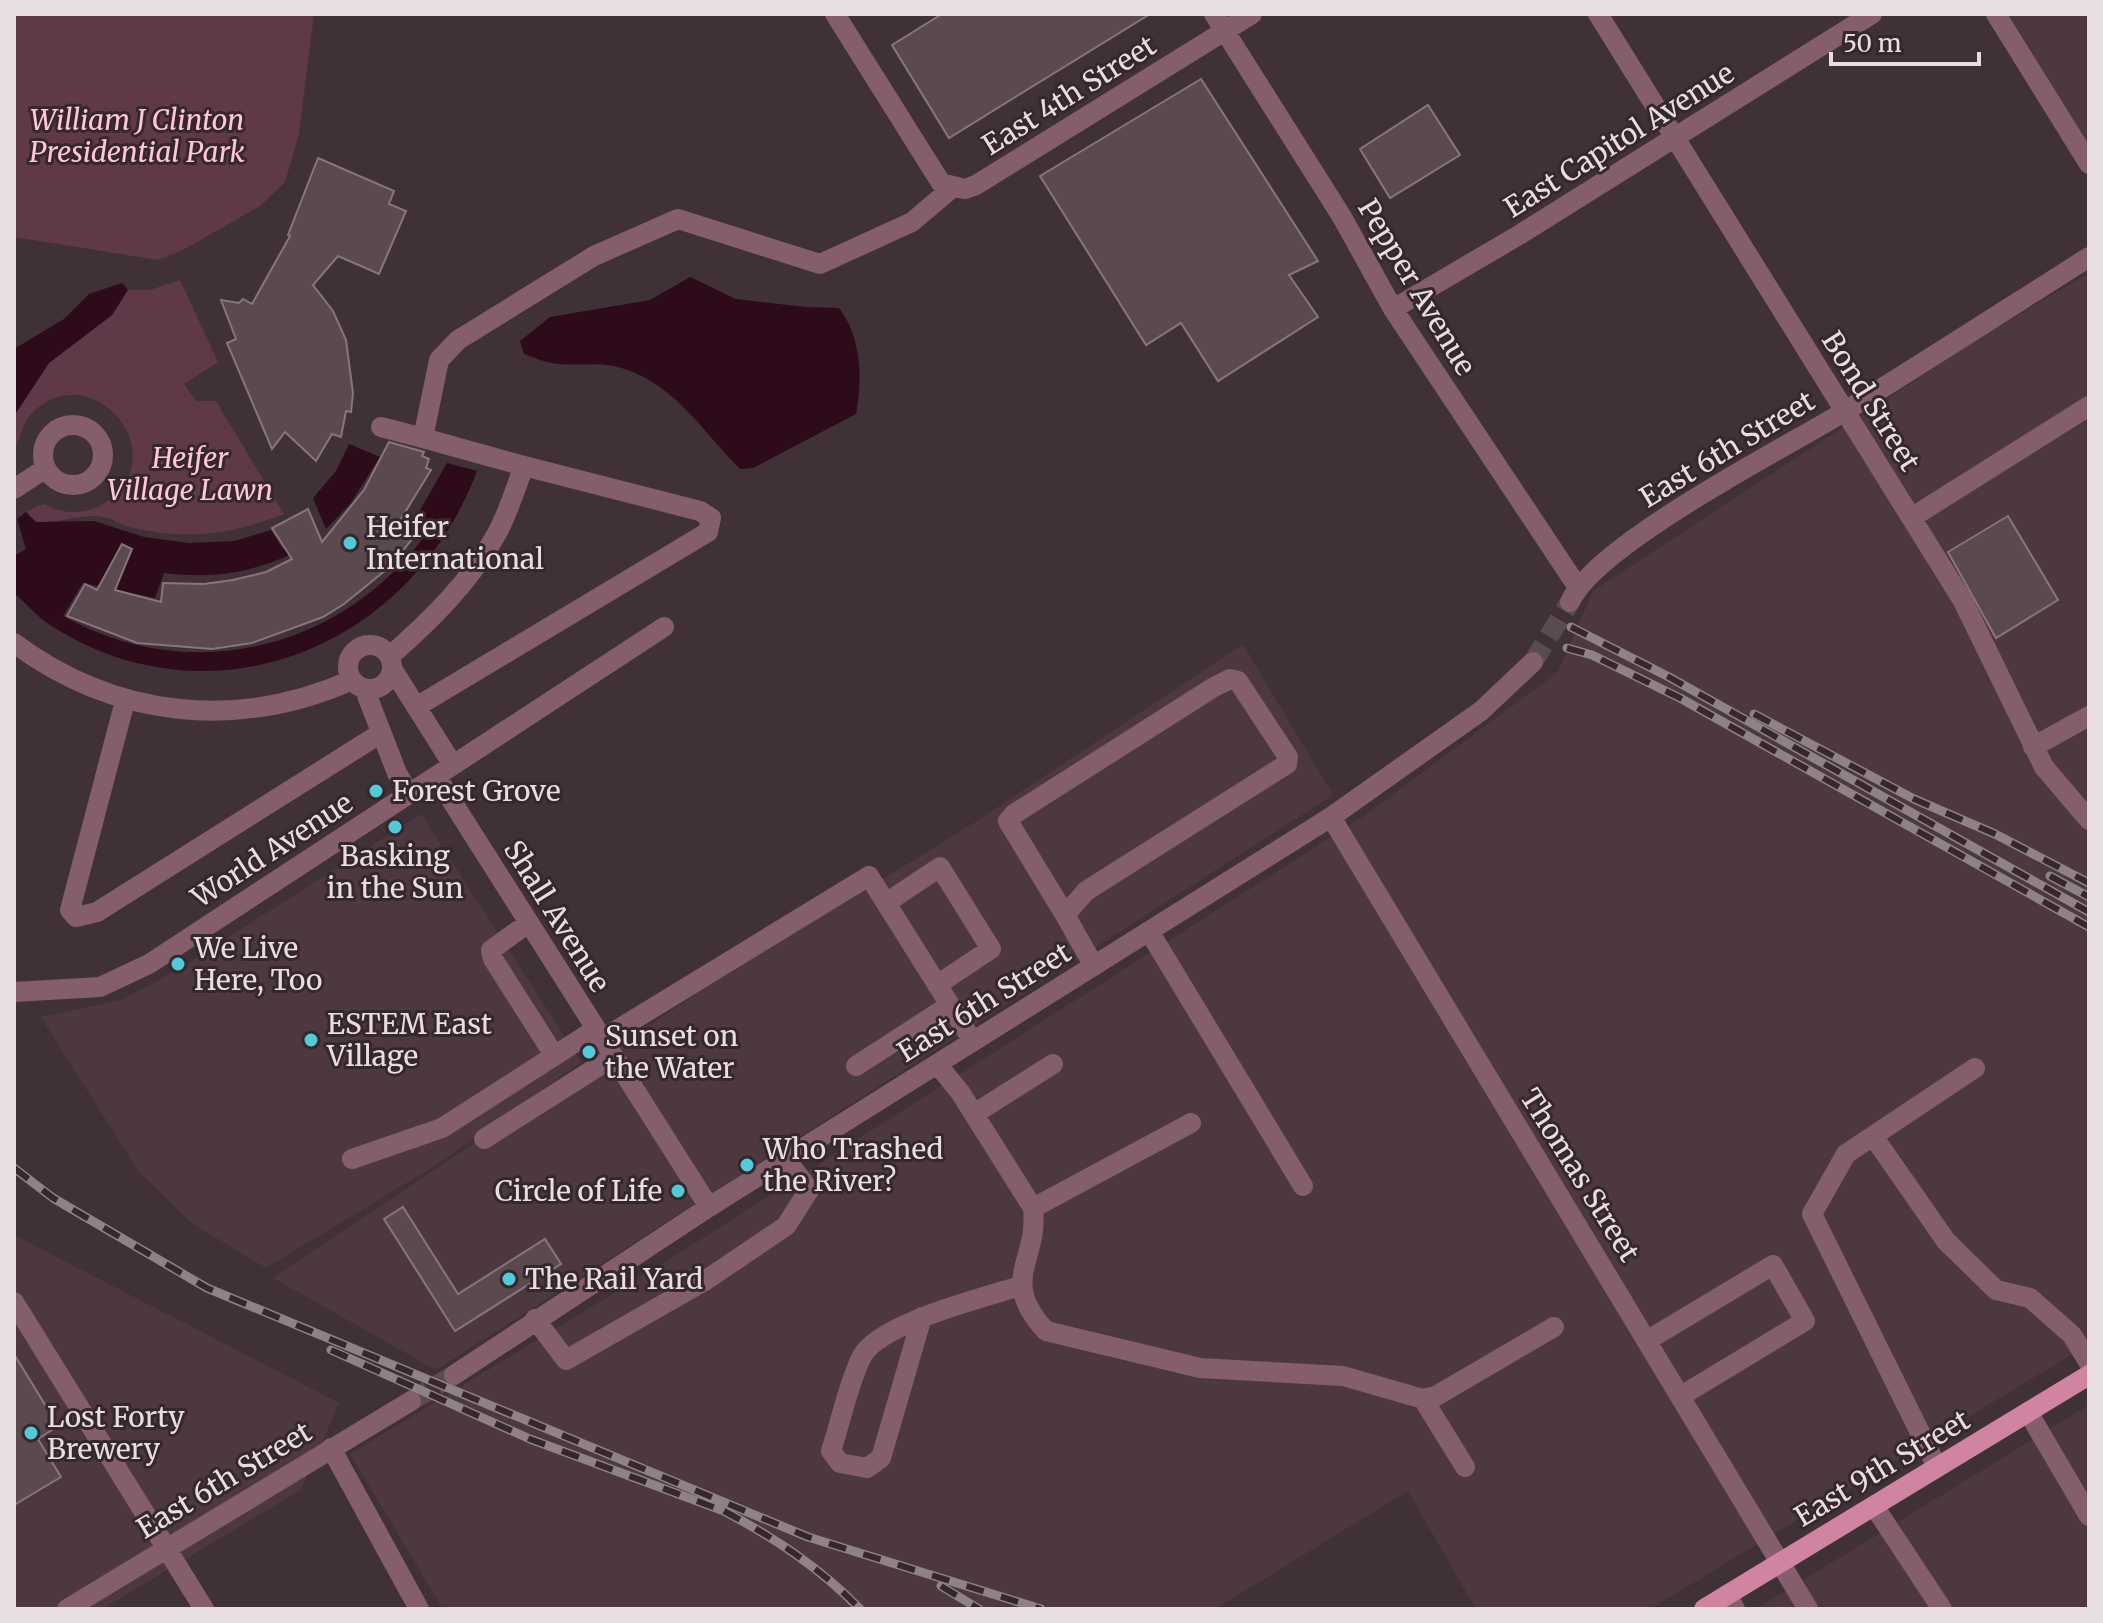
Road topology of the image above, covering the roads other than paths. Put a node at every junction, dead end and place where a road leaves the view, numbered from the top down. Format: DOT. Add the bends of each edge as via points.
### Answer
graph roads {
  1 [pos="835,14"];
  2 [pos="1252,14"];
  3 [pos="1598,14"];
  4 [pos="1872,14"];
  5 [pos="1996,14"];
  6 [pos="1219,22"];
  7 [pos="1674,137"];
  8 [pos="2089,164"];
  9 [pos="952,188"];
  10 [pos="2089,257"];
  11 [pos="1393,309"];
  12 [pos="2089,406"];
  13 [pos="1844,411"];
  14 [pos="381,427"];
  15 [pos="423,438"];
  16 [pos="524,466"];
  17 [pos="46,468"];
  18 [pos="14,489"];
  19 [pos="1911,518"];
  20 [pos="1573,594"];
  21 [pos="664,627"];
  22 [pos="14,643"];
  23 [pos="1533,662"];
  24 [pos="391,663"];
  25 [pos="358,684"];
  26 [pos="125,701"];
  27 [pos="416,707"];
  28 [pos="2089,716"];
  29 [pos="381,733"];
  30 [pos="2033,747"];
  31 [pos="445,771"];
  32 [pos="409,794"];
  33 [pos="1331,817"];
  34 [pos="2089,820"];
  35 [pos="886,903"];
  36 [pos="1065,915"];
  37 [pos="527,924"];
  38 [pos="1149,931"];
  39 [pos="1094,966"];
  40 [pos="937,985"];
  41 [pos="14,992"];
  42 [pos="950,1005"];
  43 [pos="599,1034"];
  44 [pos="972,1040"];
  45 [pos="554,1055"];
  46 [pos="613,1057"];
  47 [pos="937,1064"];
  48 [pos="1053,1064"];
  49 [pos="856,1066"];
  50 [pos="1975,1068"];
  51 [pos="974,1114"];
  52 [pos="1191,1123"];
  53 [pos="1873,1136"];
  54 [pos="484,1139"];
  55 [pos="352,1159"];
  56 [pos="786,1159"];
  57 [pos="1303,1186"];
  58 [pos="709,1207"];
  59 [pos="1033,1208"];
  60 [pos="1020,1286"];
  61 [pos="14,1302"];
  62 [pos="922,1317"];
  63 [pos="535,1319"];
  64 [pos="1554,1327"];
  65 [pos="1648,1340"];
  66 [pos="2089,1363"];
  67 [pos="454,1375"];
  68 [pos="2089,1375"];
  69 [pos="1681,1396"];
  70 [pos="1423,1399"];
  71 [pos="411,1401"];
  72 [pos="2028,1412"];
  73 [pos="331,1448"];
  74 [pos="1465,1467"];
  75 [pos="1937,1467"];
  76 [pos="1874,1506"];
  77 [pos="2089,1516"];
  78 [pos="165,1550"];
  79 [pos="1779,1563"];
  80 [pos="1731,1602"];
  81 [pos="409,1605"];
  82 [pos="67,1609"];
  83 [pos="204,1609"];
  84 [pos="1704,1609"];
  85 [pos="1808,1609"];
  86 [pos="1942,1609"];
  1 -- 9 [label="street" via="941,183"];
  2 -- 6 [label="street, East 4th Street"];
  3 -- 7 [label="street, Bond Street"];
  4 -- 7 [label="street, East Capitol Avenue"];
  5 -- 8 [label="street"];
  6 -- 9 [label="street, East 4th Street" via="976,185"];
  6 -- 11 [label="street, Pepper Avenue" via="1342,217"];
  7 -- 11 [label="street, East Capitol Avenue"];
  7 -- 13 [label="street, Bond Street"];
  9 -- 15 [label="street" via="912,222 820,264 678,219 594,256 458,340 439,360"];
  10 -- 13 [label="street, East 6th Street"];
  11 -- 20 [label="street, Pepper Avenue"];
  12 -- 19 [label="street"];
  13 -- 19 [label="street, Bond Street"];
  13 -- 20 [label="street, East 6th Street" via="1629,541"];
  14 -- 15 [label="street"];
  15 -- 16 [label="street"];
  16 -- 24 [label="street" via="496,534 469,575"];
  16 -- 27 [label="street" via="700,511 711,518 708,532"];
  17 -- 18 [label="street"];
  19 -- 30 [label="street, Bond Street" via="1992,655"];
  21 -- 31 [label="street, World Avenue"];
  22 -- 26 [label="street" via="71,678"];
  23 -- 33 [label="street, East 6th Street" via="1481,711"];
  24 -- 25 [label="street" via="379,687"];
  24 -- 25 [label="street" via="375,645 357,648 347,668"];
  24 -- 27 [label="street, Shall Avenue"];
  25 -- 26 [label="street" via="248,709 186,711"];
  25 -- 29 [label="street"];
  26 -- 29 [label="street" via="70,910 76,917 97,912"];
  27 -- 31 [label="street, Shall Avenue"];
  28 -- 30 [label="street"];
  29 -- 32 [label="street"];
  30 -- 34 [label="street, Bond Street"];
  31 -- 32 [label="street, World Avenue"];
  31 -- 37 [label="street, Shall Avenue"];
  32 -- 41 [label="street, World Avenue" via="149,964 100,987"];
  33 -- 38 [label="street, East 6th Street"];
  33 -- 65 [label="street, Thomas Street"];
  35 -- 40 [label="street"];
  35 -- 40 [label="street" via="940,867 984,937 991,949"];
  35 -- 43 [label="street" via="869,876"];
  36 -- 36 [label="street" via="1086,891 1287,764 1288,757 1238,681 1214,687 1008,821"];
  36 -- 39 [label="street"];
  37 -- 43 [label="street, Shall Avenue"];
  37 -- 45 [label="street" via="491,950"];
  38 -- 39 [label="street, East 6th Street"];
  38 -- 57 [label="street"];
  39 -- 44 [label="street, East 6th Street"];
  40 -- 42 [label="street"];
  42 -- 44 [label="street"];
  42 -- 49 [label="street"];
  43 -- 45 [label="street"];
  43 -- 46 [label="street, Shall Avenue"];
  44 -- 47 [label="street, East 6th Street"];
  45 -- 55 [label="street" via="442,1128"];
  46 -- 54 [label="street"];
  46 -- 58 [label="street, Shall Avenue"];
  47 -- 51 [label="street"];
  47 -- 56 [label="street, East 6th Street"];
  48 -- 51 [label="street"];
  50 -- 53 [label="street"];
  51 -- 59 [label="street"];
  52 -- 59 [label="street"];
  53 -- 66 [label="street" via="1946,1241 1996,1290 2030,1298 2072,1335"];
  53 -- 75 [label="street" via="1846,1154 1812,1214"];
  56 -- 58 [label="street, East 6th Street"];
  56 -- 63 [label="street" via="809,1190 786,1226 706,1280 566,1360"];
  58 -- 63 [label="street, East 6th Street"];
  59 -- 60 [label="street" via="1035,1225"];
  60 -- 62 [label="street"];
  60 -- 70 [label="street" via="1046,1331 1200,1368 1343,1376"];
  61 -- 78 [label="street"];
  62 -- 62 [label="street" via="877,1339 863,1355 831,1451 840,1463 867,1468 881,1458"];
  63 -- 67 [label="street, East 6th Street"];
  64 -- 70 [label="street"];
  65 -- 69 [label="street, Thomas Street"];
  65 -- 69 [label="street" via="1773,1265 1805,1321"];
  68 -- 72 [label="main road, East 9th Street"];
  69 -- 79 [label="street, Thomas Street"];
  70 -- 74 [label="street"];
  71 -- 73 [label="street, East 6th Street"];
  72 -- 75 [label="main road, East 9th Street"];
  72 -- 77 [label="street"];
  73 -- 78 [label="street, East 6th Street"];
  73 -- 81 [label="street"];
  75 -- 76 [label="main road, East 9th Street"];
  76 -- 79 [label="main road, East 9th Street"];
  76 -- 86 [label="street"];
  78 -- 82 [label="street, East 6th Street"];
  78 -- 83 [label="street"];
  79 -- 80 [label="main road, East 9th Street"];
  79 -- 85 [label="street, Thomas Street"];
  80 -- 84 [label="main road, East 9th Street"];
}
